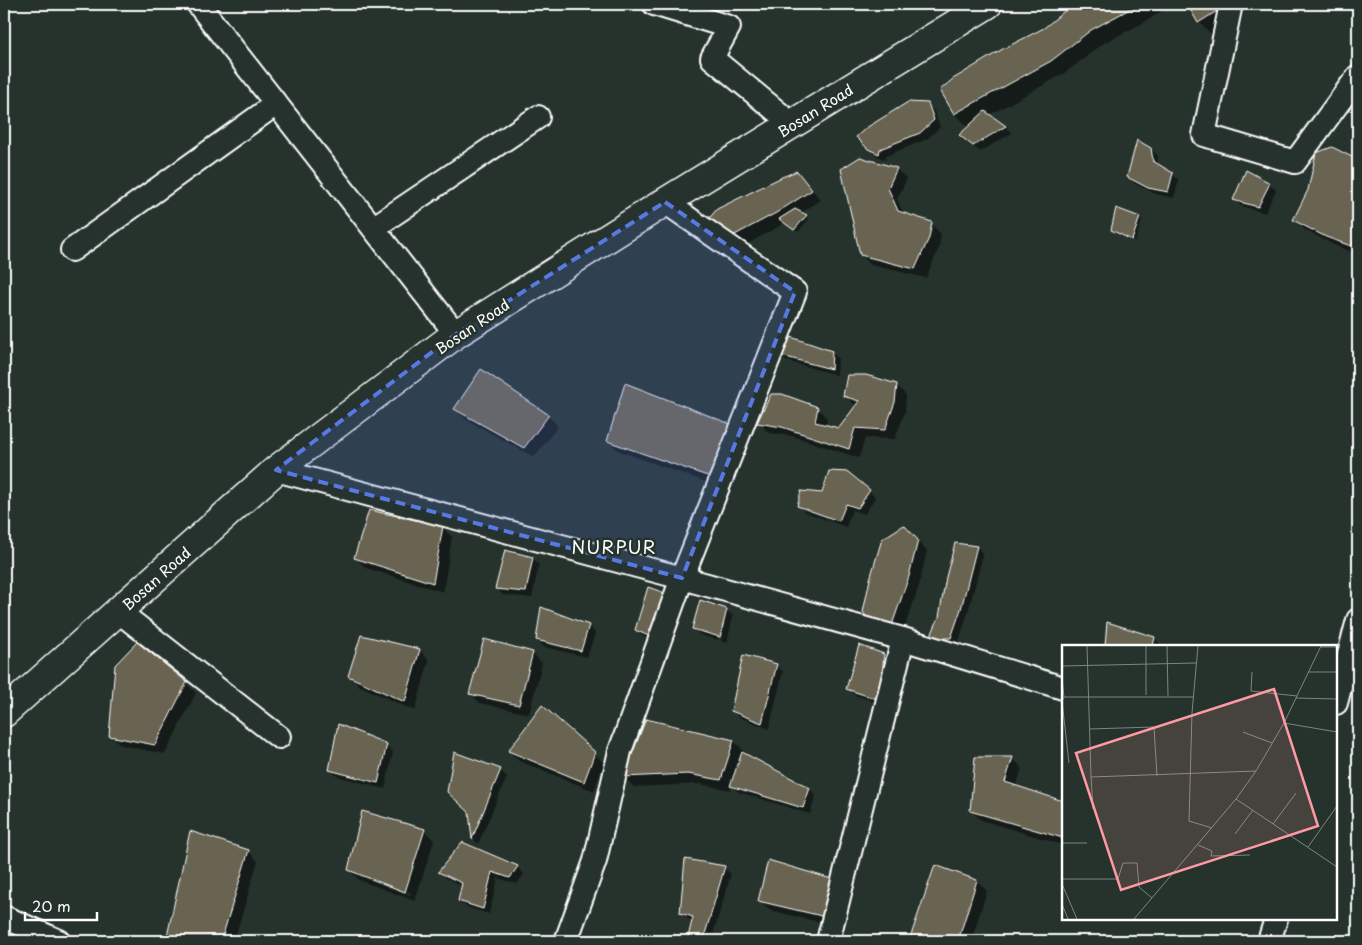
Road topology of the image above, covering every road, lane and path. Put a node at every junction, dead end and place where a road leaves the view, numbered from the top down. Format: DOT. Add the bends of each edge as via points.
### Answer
graph roads {
  1 [pos="198,4"];
  2 [pos="654,4"];
  3 [pos="988,4"];
  4 [pos="1230,4"];
  5 [pos="1358,76"];
  6 [pos="276,104"];
  7 [pos="538,117"];
  8 [pos="792,124"];
  9 [pos="666,202"];
  10 [pos="373,228"];
  11 [pos="72,250"];
  12 [pos="456,334"];
  13 [pos="276,470"];
  14 [pos="682,578"];
  15 [pos="118,611"];
  16 [pos="1358,620"];
  17 [pos="903,639"];
  18 [pos="1062,688"];
  19 [pos="1337,699"];
  20 [pos="4,713"];
  21 [pos="279,738"];
  22 [pos="4,917"];
  23 [pos="1276,920"];
  24 [pos="59,941"];
  25 [pos="566,941"];
  26 [pos="828,941"];
  27 [pos="1269,941"];
  1 -- 6 [label="street"];
  2 -- 8 [label="street" via="730,27 712,58"];
  3 -- 8 [label="main road, Bosan Road"];
  4 -- 5 [label="street" via="1204,135 1295,162"];
  6 -- 10 [label="street"];
  6 -- 11 [label="street"];
  7 -- 10 [label="street"];
  8 -- 9 [label="main road, Bosan Road"];
  9 -- 12 [label="main road, Bosan Road"];
  9 -- 14 [label="street" via="795,292"];
  10 -- 12 [label="street"];
  12 -- 13 [label="main road, Bosan Road"];
  13 -- 14 [label="street"];
  13 -- 15 [label="main road, Bosan Road"];
  14 -- 17 [label="street"];
  14 -- 25 [label="street" via="620,751 595,861"];
  15 -- 20 [label="main road, Bosan Road"];
  15 -- 21 [label="street"];
  16 -- 19 [label="street"];
  17 -- 18 [label="street"];
  17 -- 26 [label="street"];
  22 -- 24 [label="street"];
  23 -- 27 [label="street"];
}
